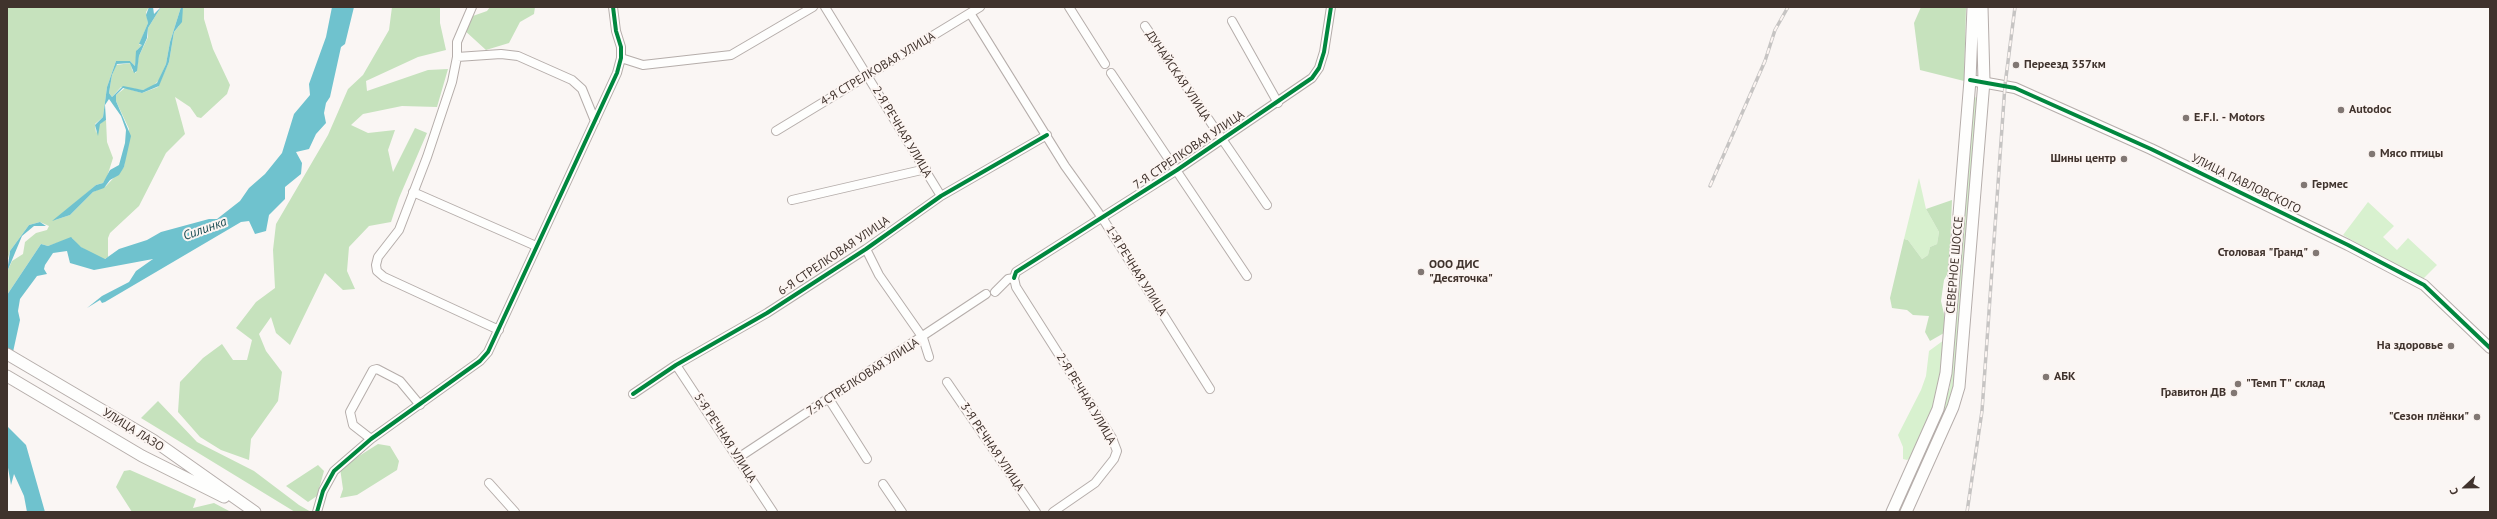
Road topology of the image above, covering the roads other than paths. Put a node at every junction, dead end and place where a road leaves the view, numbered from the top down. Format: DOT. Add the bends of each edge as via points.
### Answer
graph roads {
  1 [pos="472,7"];
  2 [pos="613,7"];
  3 [pos="813,7"];
  4 [pos="825,7"];
  5 [pos="980,7"];
  6 [pos="1069,7"];
  7 [pos="1331,7"];
  8 [pos="1973,7"];
  9 [pos="1982,7"];
  10 [pos="970,13"];
  11 [pos="1232,21"];
  12 [pos="1145,26"];
  13 [pos="457,57"];
  14 [pos="621,58"];
  15 [pos="1105,64"];
  16 [pos="1111,73"];
  17 [pos="868,76"];
  18 [pos="1970,80"];
  19 [pos="1984,81"];
  20 [pos="1278,103"];
  21 [pos="595,121"];
  22 [pos="776,131"];
  23 [pos="1047,135"];
  24 [pos="1222,140"];
  25 [pos="926,169"];
  26 [pos="1177,170"];
  27 [pos="413,192"];
  28 [pos="941,196"];
  29 [pos="792,200"];
  30 [pos="1267,205"];
  31 [pos="1103,219"];
  32 [pos="536,246"];
  33 [pos="866,248"];
  34 [pos="1247,276"];
  35 [pos="1014,278"];
  36 [pos="995,292"];
  37 [pos="986,294"];
  38 [pos="499,330"];
  39 [pos="923,338"];
  40 [pos="2490,348"];
  41 [pos="7,354"];
  42 [pos="929,357"];
  43 [pos="676,365"];
  44 [pos="7,376"];
  45 [pos="947,382"];
  46 [pos="1210,389"];
  47 [pos="632,394"];
  48 [pos="829,399"];
  49 [pos="420,405"];
  50 [pos="371,439"];
  51 [pos="738,458"];
  52 [pos="867,459"];
  53 [pos="1912,466"];
  54 [pos="1924,471"];
  55 [pos="489,483"];
  56 [pos="883,484"];
  57 [pos="254,512"];
  58 [pos="317,512"];
  59 [pos="515,512"];
  60 [pos="773,512"];
  61 [pos="902,512"];
  62 [pos="1036,512"];
  63 [pos="1053,512"];
  64 [pos="1892,512"];
  65 [pos="1906,512"];
  1 -- 13 [label="street" via="457,42"];
  2 -- 14 [label="street"];
  3 -- 14 [label="street" via="732,55 643,65"];
  4 -- 17 [label="street, 2-Я РЕЧНАЯ УЛИЦА"];
  5 -- 10 [label="street, 4-Я СТРЕЛКОВАЯ УЛИЦА"];
  6 -- 15 [label="street"];
  7 -- 20 [label="street, 7-Я СТРЕЛКОВАЯ УЛИЦА" via="1319,68 1312,78"];
  8 -- 18 [label="main road, СЕВЕРНОЕ ШОССЕ"];
  9 -- 19 [label="main road, СЕВЕРНОЕ ШОССЕ"];
  10 -- 17 [label="street, 4-Я СТРЕЛКОВАЯ УЛИЦА"];
  10 -- 23 [label="street, 1-Я РЕЧНАЯ УЛИЦА"];
  11 -- 20 [label="street"];
  12 -- 24 [label="street, ДУНАЙСКАЯ УЛИЦА"];
  13 -- 21 [label="street" via="501,54 518,56 572,80 582,89"];
  13 -- 27 [label="street" via="441,119"];
  14 -- 21 [label="street"];
  16 -- 26 [label="street"];
  17 -- 22 [label="street, 4-Я СТРЕЛКОВАЯ УЛИЦА"];
  17 -- 25 [label="street, 2-Я РЕЧНАЯ УЛИЦА"];
  18 -- 19 [label="street, УЛИЦА ПАВЛОВСКОГО"];
  18 -- 53 [label="main road, СЕВЕРНОЕ ШОССЕ" via="1946,373 1938,409"];
  19 -- 40 [label="street, УЛИЦА ПАВЛОВСКОГО" via="2015,88 2080,116 2342,242 2424,285"];
  19 -- 54 [label="main road, СЕВЕРНОЕ ШОССЕ" via="1959,387 1953,408"];
  20 -- 24 [label="street, 7-Я СТРЕЛКОВАЯ УЛИЦА"];
  21 -- 32 [label="street"];
  23 -- 28 [label="street, 6-Я СТРЕЛКОВАЯ УЛИЦА"];
  23 -- 31 [label="street, 1-Я РЕЧНАЯ УЛИЦА" via="1065,166"];
  24 -- 26 [label="street, 7-Я СТРЕЛКОВАЯ УЛИЦА"];
  24 -- 30 [label="street, ДУНАЙСКАЯ УЛИЦА"];
  25 -- 28 [label="street, 2-Я РЕЧНАЯ УЛИЦА"];
  25 -- 29 [label="street"];
  26 -- 31 [label="street, 7-Я СТРЕЛКОВАЯ УЛИЦА"];
  26 -- 34 [label="street"];
  27 -- 32 [label="street"];
  27 -- 38 [label="street" via="399,230 378,257 377,271 384,277"];
  28 -- 33 [label="street, 6-Я СТРЕЛКОВАЯ УЛИЦА"];
  31 -- 35 [label="street, 7-Я СТРЕЛКОВАЯ УЛИЦА" via="1016,272"];
  31 -- 46 [label="street, 1-Я РЕЧНАЯ УЛИЦА"];
  32 -- 38 [label="street"];
  33 -- 39 [label="street" via="879,275"];
  33 -- 43 [label="street, 6-Я СТРЕЛКОВАЯ УЛИЦА" via="767,313"];
  35 -- 36 [label="street, 7-Я СТРЕЛКОВАЯ УЛИЦА" via="1008,279"];
  35 -- 63 [label="street, 2-Я РЕЧНАЯ УЛИЦА" via="1016,288 1112,438 1117,451 1114,459 1095,483"];
  37 -- 39 [label="street, 7-Я СТРЕЛКОВАЯ УЛИЦА"];
  38 -- 49 [label="street" via="488,352 480,361"];
  39 -- 42 [label="street"];
  39 -- 48 [label="street, 7-Я СТРЕЛКОВАЯ УЛИЦА"];
  41 -- 57 [label="main road, УЛИЦА ЛАЗО" via="153,440"];
  43 -- 47 [label="street, 6-Я СТРЕЛКОВАЯ УЛИЦА"];
  43 -- 51 [label="street, 5-Я РЕЧНАЯ УЛИЦА"];
  44 -- 57 [label="main road, УЛИЦА ЛАЗО" via="142,456"];
  45 -- 62 [label="street, 3-Я РЕЧНАЯ УЛИЦА"];
  48 -- 51 [label="street, 7-Я СТРЕЛКОВАЯ УЛИЦА"];
  48 -- 52 [label="street"];
  49 -- 50 [label="street"];
  49 -- 50 [label="street" via="400,381 377,369 369,372 350,412 353,425"];
  50 -- 58 [label="street" via="334,471 322,491"];
  51 -- 60 [label="street, 5-Я РЕЧНАЯ УЛИЦА"];
  53 -- 54 [label="main road"];
  53 -- 64 [label="main road, СЕВЕРНОЕ ШОССЕ"];
  54 -- 65 [label="main road, СЕВЕРНОЕ ШОССЕ"];
  55 -- 59 [label="street"];
  56 -- 61 [label="street"];
}
